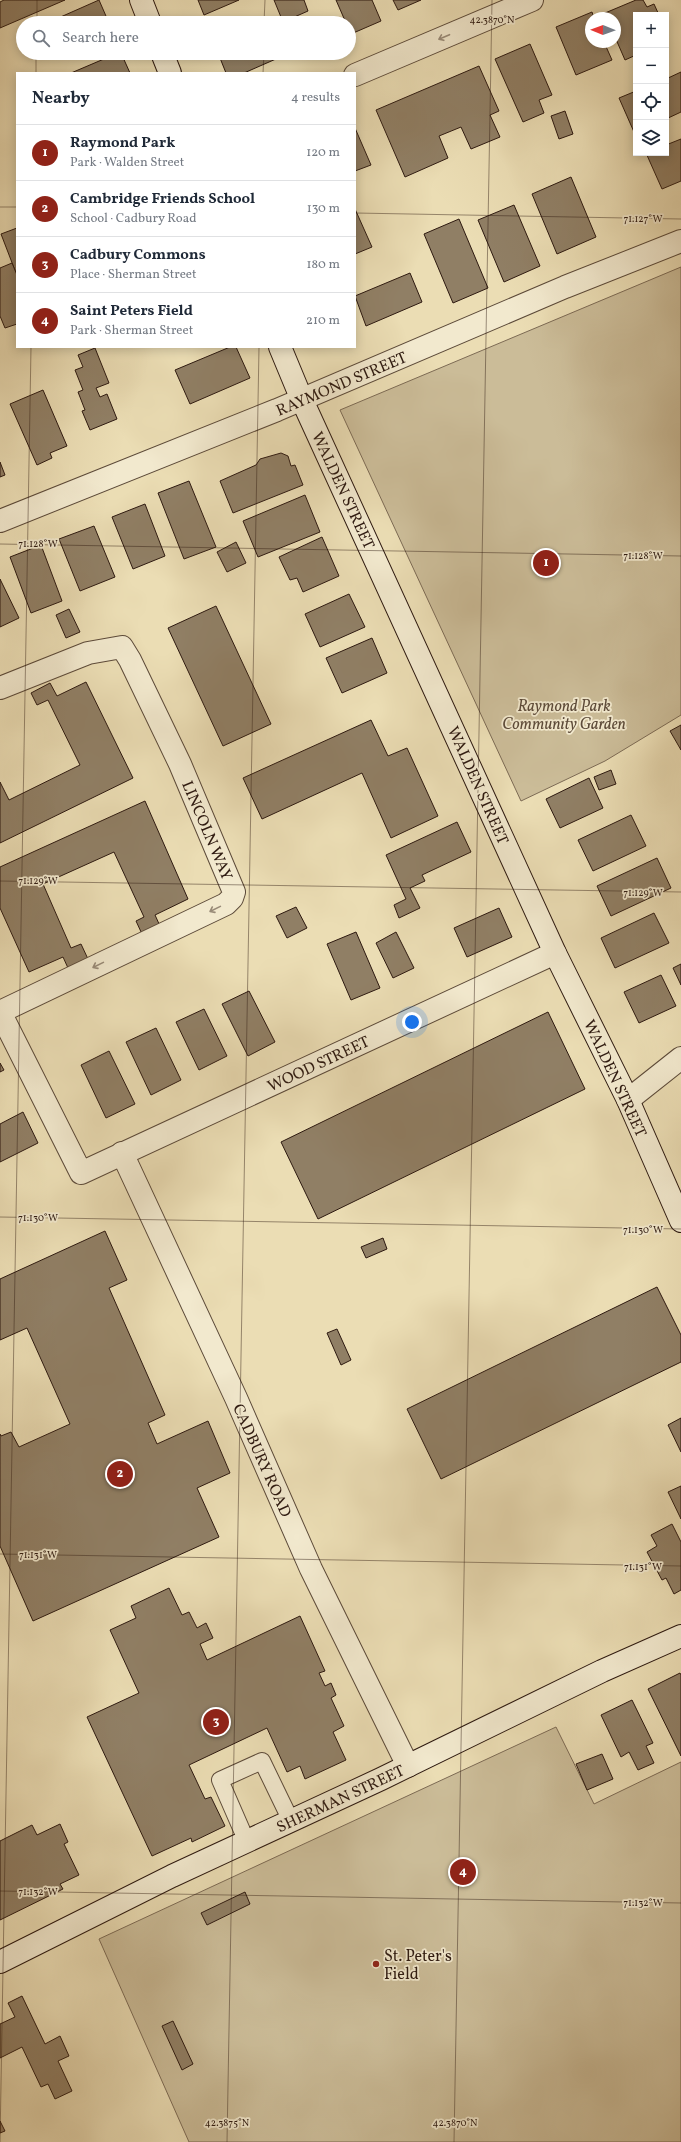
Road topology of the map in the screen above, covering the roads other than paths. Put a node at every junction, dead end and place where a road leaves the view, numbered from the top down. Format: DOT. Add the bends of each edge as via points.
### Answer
graph roads {
  1 [pos="141,0"];
  2 [pos="532,0"];
  3 [pos="147,16"];
  4 [pos="165,60"];
  5 [pos="170,72"];
  6 [pos="356,75"];
  7 [pos="681,241"];
  8 [pos="280,348"];
  9 [pos="302,400"];
  10 [pos="0,521"];
  11 [pos="0,688"];
  12 [pos="555,953"];
  13 [pos="0,1012"];
  14 [pos="681,1058"];
  15 [pos="628,1100"];
  16 [pos="122,1153"];
  17 [pos="681,1221"];
  18 [pos="681,1636"];
  19 [pos="408,1766"];
  20 [pos="291,1821"];
  21 [pos="247,1842"];
  22 [pos="0,1962"];
  1 -- 3 [label="street"];
  2 -- 6 [label="street, one-way"];
  4 -- 5 [label="street"];
  7 -- 9 [label="street, RAYMOND STREET" via="565,287"];
  8 -- 9 [label="street, WALDEN STREET"];
  9 -- 10 [label="street, RAYMOND STREET"];
  9 -- 12 [label="street, WALDEN STREET"];
  11 -- 13 [label="street, LINCOLN WAY, one-way" via="88,653 122,647 180,764 234,892 226,904"];
  12 -- 15 [label="street, WALDEN STREET"];
  12 -- 16 [label="street, WOOD STREET"];
  13 -- 16 [label="street, WOOD STREET" via="81,1173"];
  14 -- 15 [label="street"];
  15 -- 17 [label="street, WALDEN STREET"];
  16 -- 19 [label="street, CADBURY ROAD" via="236,1398 311,1569"];
  18 -- 19 [label="street, SHERMAN STREET" via="602,1671"];
  19 -- 20 [label="street, SHERMAN STREET"];
  20 -- 21 [label="street, SHERMAN STREET"];
  20 -- 21 [label="lane" via="262,1761 220,1780"];
  21 -- 22 [label="street, SHERMAN STREET"];
}
